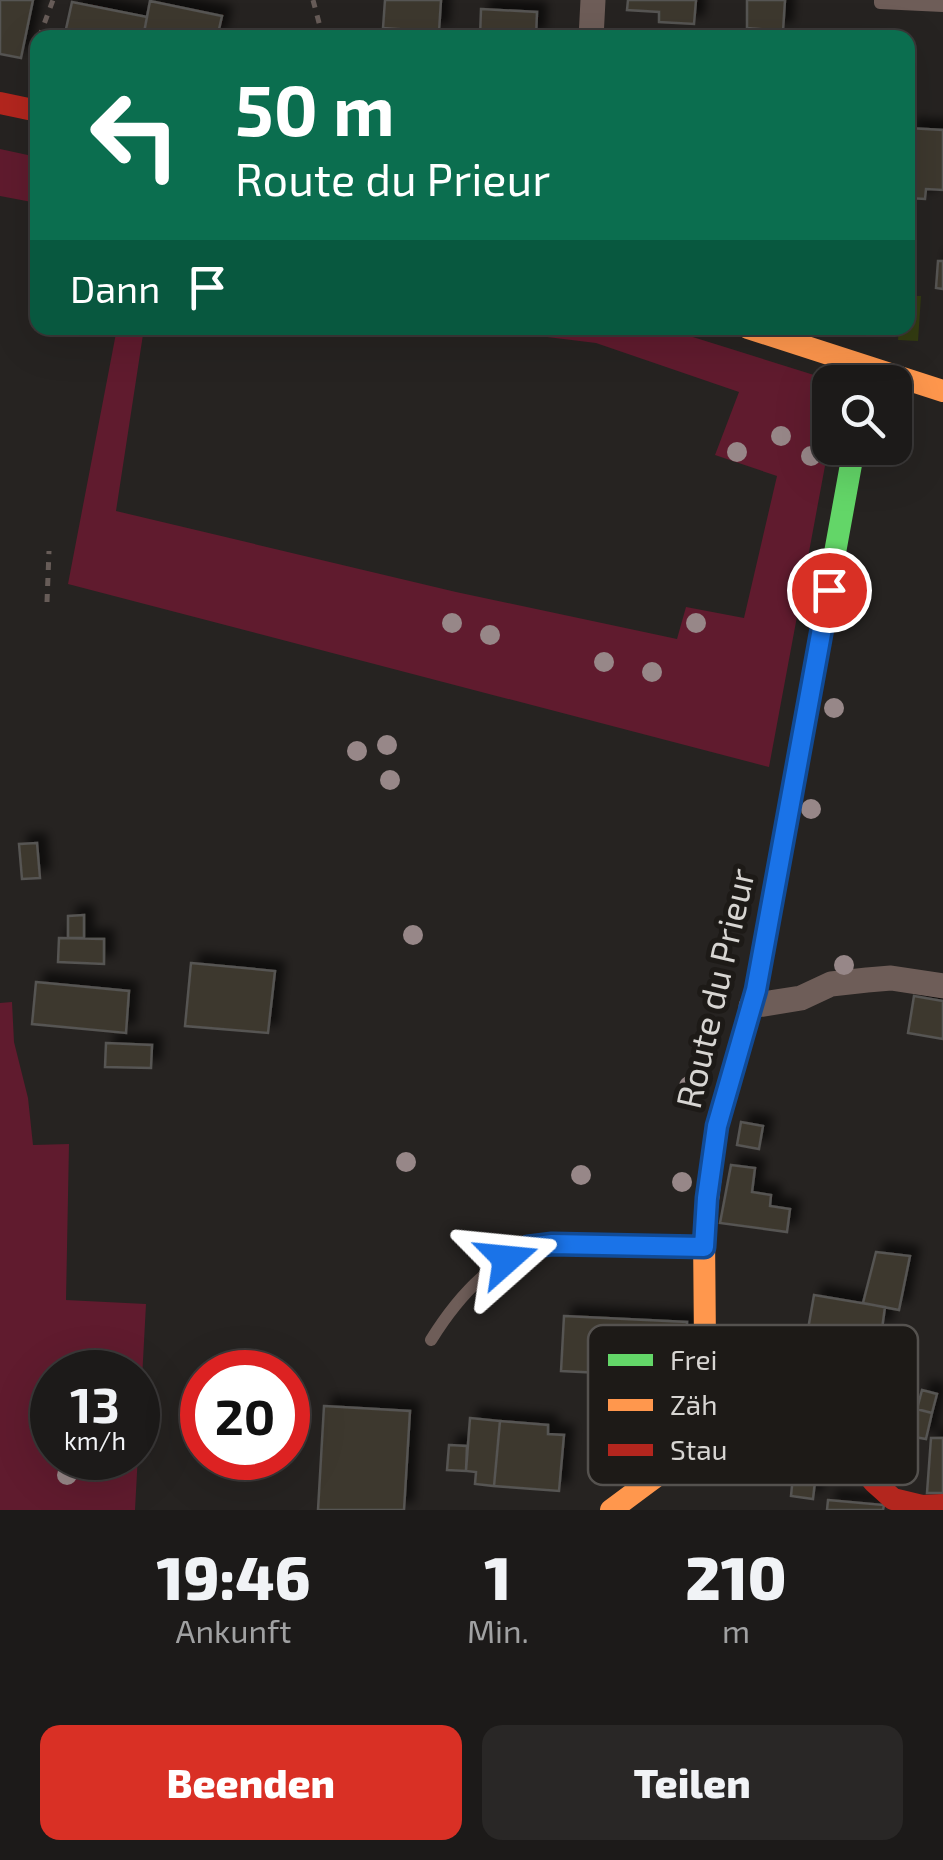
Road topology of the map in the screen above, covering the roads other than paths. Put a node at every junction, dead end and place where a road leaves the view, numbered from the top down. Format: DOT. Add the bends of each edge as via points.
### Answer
graph roads {
  1 [pos="592,0"];
  2 [pos="880,0"];
  3 [pos="943,6"];
  4 [pos="590,30"];
  5 [pos="0,102"];
  6 [pos="30,108"];
  7 [pos="766,335"];
  8 [pos="844,365"];
  9 [pos="912,384"];
  10 [pos="943,391"];
  11 [pos="851,465"];
  12 [pos="943,986"];
  13 [pos="751,1006"];
  14 [pos="704,1247"];
  15 [pos="705,1325"];
  16 [pos="431,1340"];
  17 [pos="646,1485"];
  18 [pos="877,1485"];
  19 [pos="943,1505"];
  20 [pos="611,1510"];
  1 -- 4 [label="street"];
  2 -- 3 [label="lane"];
  5 -- 6 [label="street"];
  7 -- 8 [label="street"];
  9 -- 10 [label="street"];
  11 -- 13 [label="street, Route du Prieur"];
  12 -- 13 [label="street" via="867,980"];
  13 -- 14 [label="street, Route du Prieur" via="717,1126"];
  14 -- 15 [label="street, Route du Prieur"];
  14 -- 16 [label="lane" via="528,1247 487,1274 449,1311"];
  17 -- 20 [label="street, Route du Prieur"];
  18 -- 19 [label="street" via="893,1499"];
}
